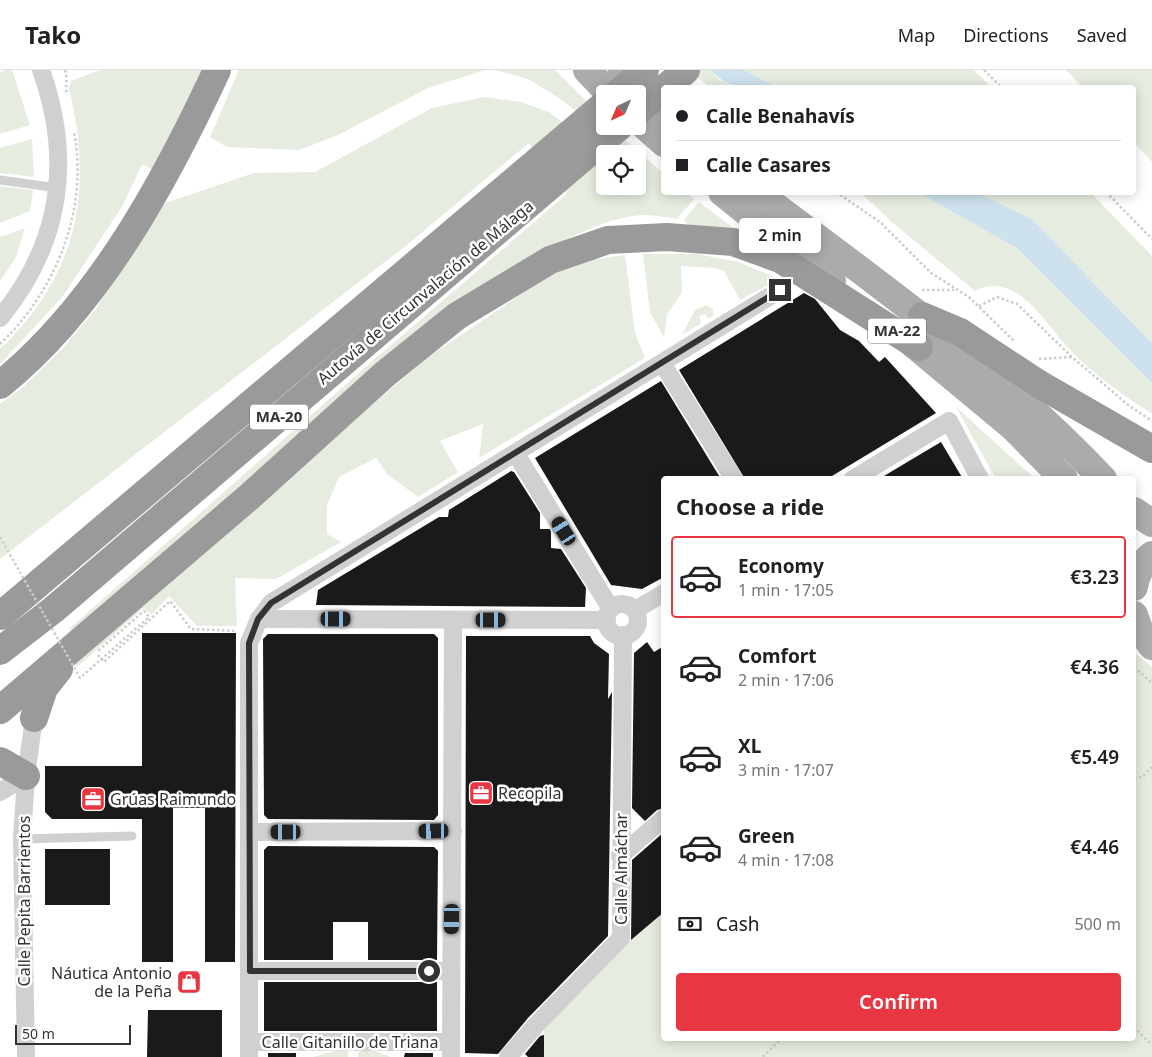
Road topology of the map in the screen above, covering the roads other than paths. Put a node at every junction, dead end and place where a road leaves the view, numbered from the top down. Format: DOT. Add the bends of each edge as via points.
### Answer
graph roads {
  1 [pos="41,70"];
  2 [pos="216,70"];
  3 [pos="587,70"];
  4 [pos="622,70"];
  5 [pos="645,70"];
  6 [pos="686,70"];
  7 [pos="601,85"];
  8 [pos="628,85"];
  9 [pos="668,85"];
  10 [pos="661,91"];
  11 [pos="646,104"];
  12 [pos="661,108"];
  13 [pos="596,114"];
  14 [pos="646,127"];
  15 [pos="605,135"];
  16 [pos="661,140"];
  17 [pos="549,169"];
  18 [pos="0,180"];
  19 [pos="58,188"];
  20 [pos="726,195"];
  21 [pos="760,195"];
  22 [pos="780,290"];
  23 [pos="922,316"];
  24 [pos="0,318"];
  25 [pos="919,347"];
  26 [pos="662,363"];
  27 [pos="0,384"];
  28 [pos="226,423"];
  29 [pos="1152,449"];
  30 [pos="516,454"];
  31 [pos="732,476"];
  32 [pos="858,476"];
  33 [pos="978,476"];
  34 [pos="1061,476"];
  35 [pos="1101,476"];
  36 [pos="1136,512"];
  37 [pos="156,522"];
  38 [pos="1152,523"];
  39 [pos="1152,555"];
  40 [pos="1136,576"];
  41 [pos="0,593"];
  42 [pos="661,595"];
  43 [pos="635,610"];
  44 [pos="609,614"];
  45 [pos="0,616"];
  46 [pos="453,620"];
  47 [pos="1136,621"];
  48 [pos="256,625"];
  49 [pos="89,632"];
  50 [pos="623,635"];
  51 [pos="1152,646"];
  52 [pos="0,652"];
  53 [pos="0,671"];
  54 [pos="0,710"];
  55 [pos="34,718"];
  56 [pos="0,760"];
  57 [pos="26,776"];
  58 [pos="0,792"];
  59 [pos="661,821"];
  60 [pos="453,831"];
  61 [pos="249,832"];
  62 [pos="132,836"];
  63 [pos="22,839"];
  64 [pos="620,856"];
  65 [pos="250,971"];
  66 [pos="451,971"];
  67 [pos="249,1049"];
  68 [pos="451,1050"];
  69 [pos="26,1057"];
  70 [pos="508,1057"];
  1 -- 19 [label="street" via="56,123"];
  2 -- 27 [label="highway" via="167,169 104,270 57,330"];
  3 -- 7 [label="main road"];
  4 -- 12 [label="main road"];
  5 -- 8 [label="highway, bridge"];
  6 -- 9 [label="highway, bridge"];
  10 -- 11 [label="highway, bridge"];
  13 -- 17 [label="highway, Autovía de Circunvalación de Málaga / MA-20"];
  14 -- 16 [label="main road"];
  15 -- 17 [label="highway, Autovía de Circunvalación de Málaga / MA-20"];
  17 -- 28 [label="highway, Autovía de Circunvalación de Málaga / MA-20"];
  17 -- 37 [label="highway, Autovía de Circunvalación de Málaga / MA-20"];
  18 -- 19 [label="lane"];
  19 -- 24 [label="street" via="56,207 41,255 17,298"];
  20 -- 25 [label="main road, MA-22"];
  21 -- 23 [label="main road, MA-22"];
  22 -- 26 [label="street"];
  23 -- 29 [label="highway" via="960,332 1004,362"];
  23 -- 35 [label="main road, MA-22" via="1033,410"];
  25 -- 34 [label="main road, MA-22" via="1013,427"];
  25 -- 49 [label="highway" via="780,259 733,242 667,238 608,240 550,260 457,316 384,374 242,503"];
  26 -- 30 [label="street"];
  26 -- 31 [label="street"];
  28 -- 41 [label="highway" via="183,444"];
  28 -- 45 [label="highway, Autovía de Circunvalación de Málaga / MA-20"];
  30 -- 44 [label="street"];
  30 -- 48 [label="street" via="271,603"];
  32 -- 33 [label="street" via="949,422"];
  36 -- 38 [label="main road"];
  37 -- 52 [label="highway, Autovía de Circunvalación de Málaga / MA-20"];
  37 -- 53 [label="highway" via="127,563"];
  39 -- 40 [label="main road"];
  42 -- 43 [label="street"];
  43 -- 44 [label="street" via="621,604"];
  43 -- 50 [label="street" via="638,619 635,629"];
  44 -- 46 [label="street"];
  44 -- 50 [label="street" via="610,629"];
  46 -- 48 [label="street"];
  46 -- 60 [label="street"];
  47 -- 51 [label="main road"];
  48 -- 61 [label="street" via="249,643"];
  49 -- 54 [label="highway"];
  49 -- 55 [label="highway" via="44,688"];
  50 -- 64 [label="street, Calle Almáchar"];
  55 -- 57 [label="street, Calle Pepita Barrientos"];
  56 -- 57 [label="highway"];
  57 -- 58 [label="street"];
  57 -- 63 [label="street, Calle Pepita Barrientos"];
  59 -- 64 [label="street"];
  60 -- 61 [label="street"];
  60 -- 66 [label="street"];
  61 -- 65 [label="street"];
  62 -- 63 [label="lane"];
  63 -- 69 [label="street, Calle Pepita Barrientos"];
  64 -- 70 [label="street, Calle Almáchar" via="621,938"];
  65 -- 66 [label="street"];
  65 -- 67 [label="street"];
  66 -- 68 [label="street"];
  67 -- 68 [label="street, Calle Gitanillo de Triana"];
}
